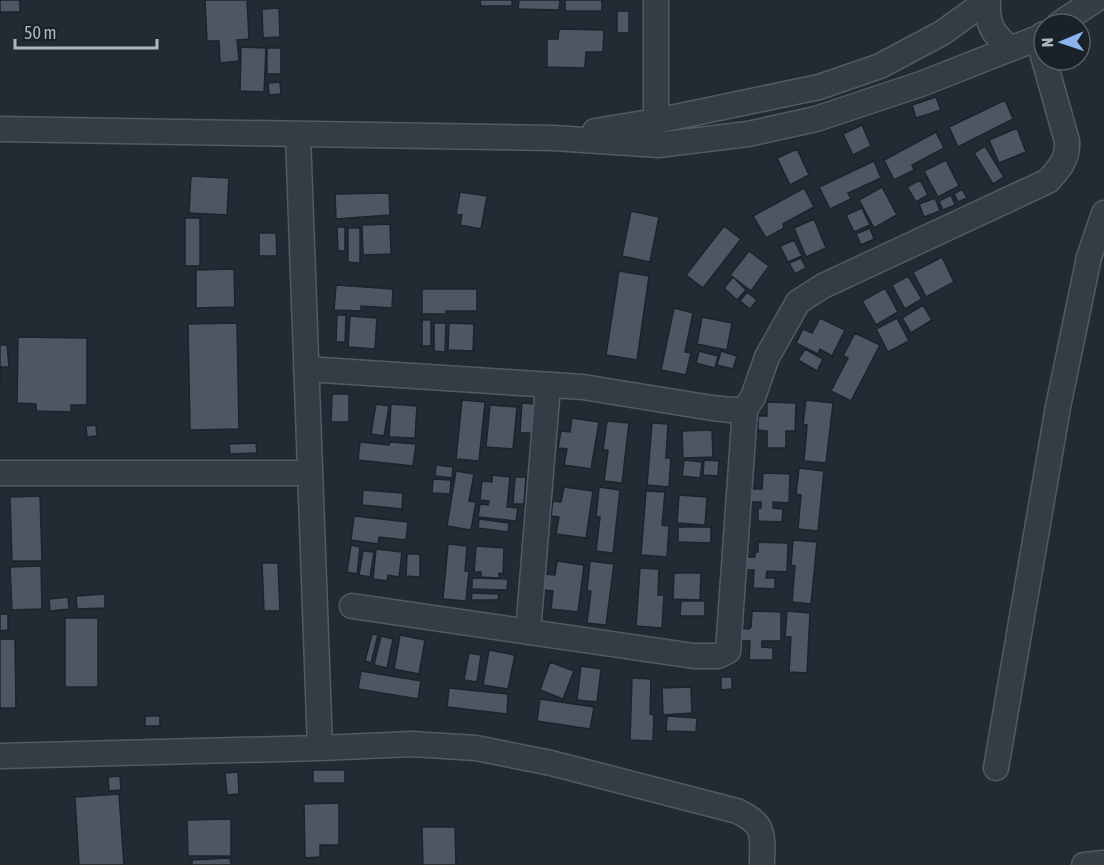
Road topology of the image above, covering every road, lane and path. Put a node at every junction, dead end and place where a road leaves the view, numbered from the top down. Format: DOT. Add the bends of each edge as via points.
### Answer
graph roads {
  1 [pos="656,0"];
  2 [pos="988,0"];
  3 [pos="1095,0"];
  4 [pos="1073,12"];
  5 [pos="1032,36"];
  6 [pos="1011,49"];
  7 [pos="1058,72"];
  8 [pos="656,121"];
  9 [pos="0,129"];
  10 [pos="297,135"];
  11 [pos="554,138"];
  12 [pos="1104,213"];
  13 [pos="306,369"];
  14 [pos="548,386"];
  15 [pos="745,409"];
  16 [pos="0,473"];
  17 [pos="310,473"];
  18 [pos="352,606"];
  19 [pos="528,632"];
  20 [pos="320,748"];
  21 [pos="0,756"];
  22 [pos="996,768"];
  23 [pos="1104,863"];
  24 [pos="762,865"];
  25 [pos="1084,865"];
  1 -- 8 [label="street"];
  2 -- 6 [label="street" via="991,28"];
  2 -- 8 [label="street" via="942,33 880,66 819,87"];
  3 -- 4 [label="street"];
  5 -- 6 [label="street"];
  6 -- 11 [label="street" via="816,118 748,134 658,145"];
  7 -- 15 [label="street" via="1068,153 1048,181 823,286 798,302 767,357"];
  8 -- 11 [label="street"];
  9 -- 10 [label="street"];
  10 -- 11 [label="street"];
  10 -- 13 [label="street"];
  12 -- 22 [label="street" via="1089,257 1058,407"];
  13 -- 14 [label="street"];
  13 -- 17 [label="street"];
  14 -- 15 [label="street" via="584,387 711,408"];
  14 -- 19 [label="street"];
  15 -- 19 [label="street" via="728,651 718,656 694,656"];
  16 -- 17 [label="street"];
  17 -- 20 [label="street"];
  18 -- 19 [label="street"];
  20 -- 21 [label="street"];
  20 -- 24 [label="street" via="412,744 476,748 551,763 737,811 754,819 762,833"];
  23 -- 25 [label="street"];
}
